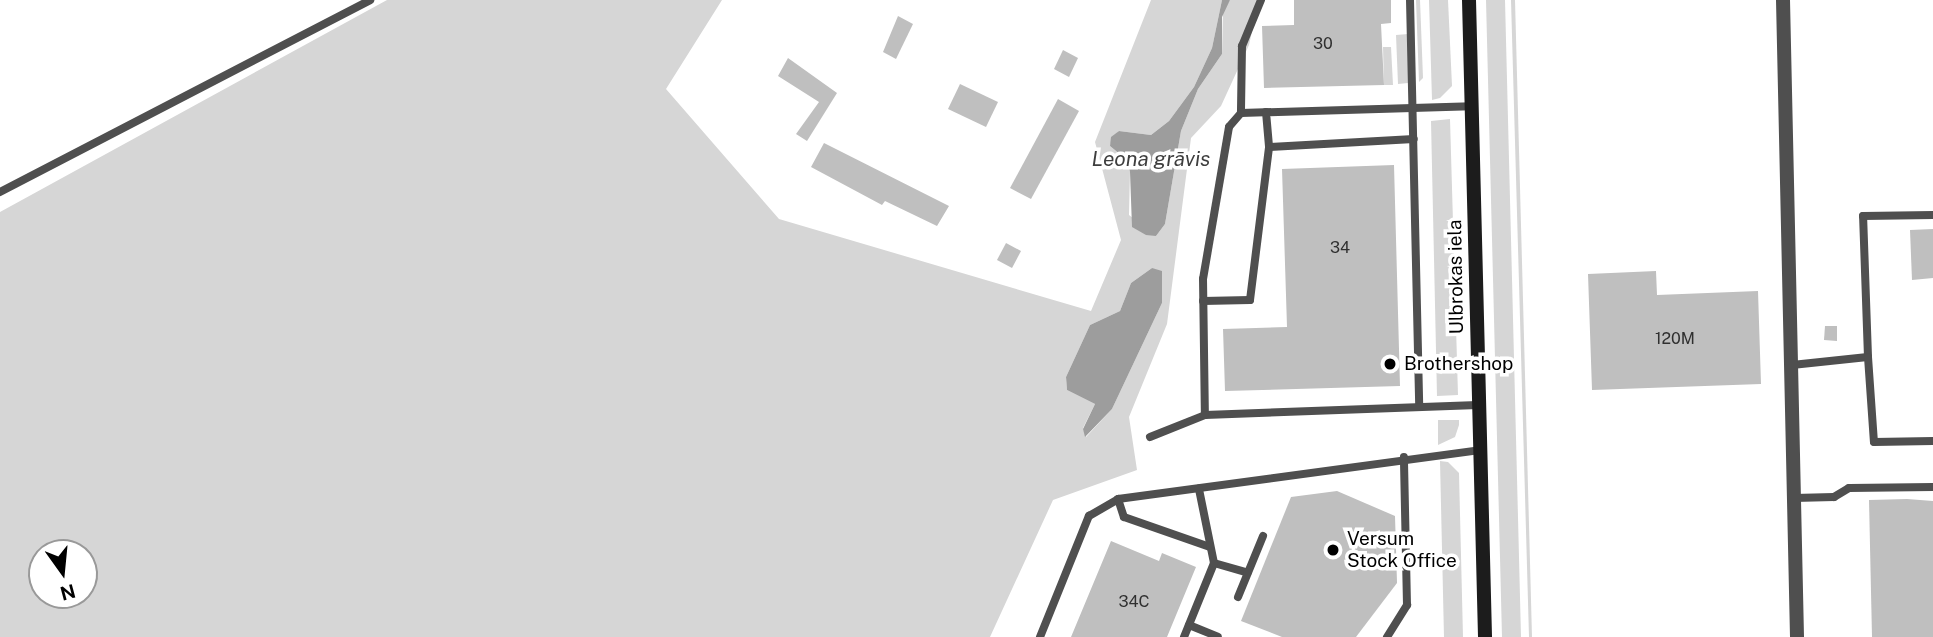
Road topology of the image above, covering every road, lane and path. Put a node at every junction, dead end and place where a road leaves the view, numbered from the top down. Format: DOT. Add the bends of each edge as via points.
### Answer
graph roads {
  1 [pos="370,0"];
  2 [pos="1261,0"];
  3 [pos="1410,0"];
  4 [pos="1469,0"];
  5 [pos="1783,0"];
  6 [pos="1471,106"];
  7 [pos="1414,107"];
  8 [pos="1266,112"];
  9 [pos="1241,113"];
  10 [pos="1414,139"];
  11 [pos="1269,147"];
  12 [pos="0,192"];
  13 [pos="1933,215"];
  14 [pos="1203,301"];
  15 [pos="1868,357"];
  16 [pos="1791,365"];
  17 [pos="1478,405"];
  18 [pos="1419,407"];
  19 [pos="1205,415"];
  20 [pos="1150,438"];
  21 [pos="1933,441"];
  22 [pos="1480,450"];
  23 [pos="1404,457"];
  24 [pos="1933,487"];
  25 [pos="1199,489"];
  26 [pos="1794,498"];
  27 [pos="1118,499"];
  28 [pos="1263,536"];
  29 [pos="1210,547"];
  30 [pos="1214,563"];
  31 [pos="1248,573"];
  32 [pos="1238,597"];
  33 [pos="1189,625"];
  34 [pos="1040,637"];
  35 [pos="1184,637"];
  36 [pos="1218,637"];
  37 [pos="1387,637"];
  38 [pos="1485,637"];
  39 [pos="1797,637"];
  1 -- 12 [label="lane"];
  2 -- 9 [label="lane" via="1242,46"];
  3 -- 7 [label="lane"];
  4 -- 6 [label="main road, Ulbrokas iela"];
  5 -- 16 [label="street"];
  6 -- 7 [label="lane"];
  6 -- 17 [label="main road, Ulbrokas iela"];
  7 -- 8 [label="lane"];
  7 -- 10 [label="lane"];
  8 -- 9 [label="lane"];
  8 -- 11 [label="lane"];
  9 -- 14 [label="lane" via="1229,127"];
  10 -- 11 [label="lane"];
  10 -- 18 [label="lane"];
  11 -- 14 [label="lane" via="1250,300"];
  13 -- 15 [label="lane" via="1863,216"];
  14 -- 19 [label="lane"];
  15 -- 16 [label="lane"];
  15 -- 21 [label="lane" via="1874,442"];
  16 -- 26 [label="street"];
  17 -- 18 [label="lane"];
  17 -- 22 [label="main road, Ulbrokas iela"];
  18 -- 19 [label="lane"];
  19 -- 20 [label="lane"];
  22 -- 23 [label="lane"];
  22 -- 38 [label="main road, Ulbrokas iela"];
  23 -- 25 [label="lane"];
  23 -- 37 [label="lane" via="1407,605"];
  24 -- 26 [label="lane" via="1849,488 1834,497"];
  25 -- 27 [label="lane"];
  25 -- 29 [label="lane"];
  26 -- 39 [label="street"];
  27 -- 29 [label="lane" via="1124,517"];
  27 -- 34 [label="lane" via="1089,516"];
  28 -- 31 [label="lane"];
  29 -- 30 [label="lane"];
  30 -- 31 [label="lane"];
  30 -- 33 [label="lane"];
  31 -- 32 [label="lane"];
  33 -- 35 [label="lane"];
  33 -- 36 [label="lane"];
}
